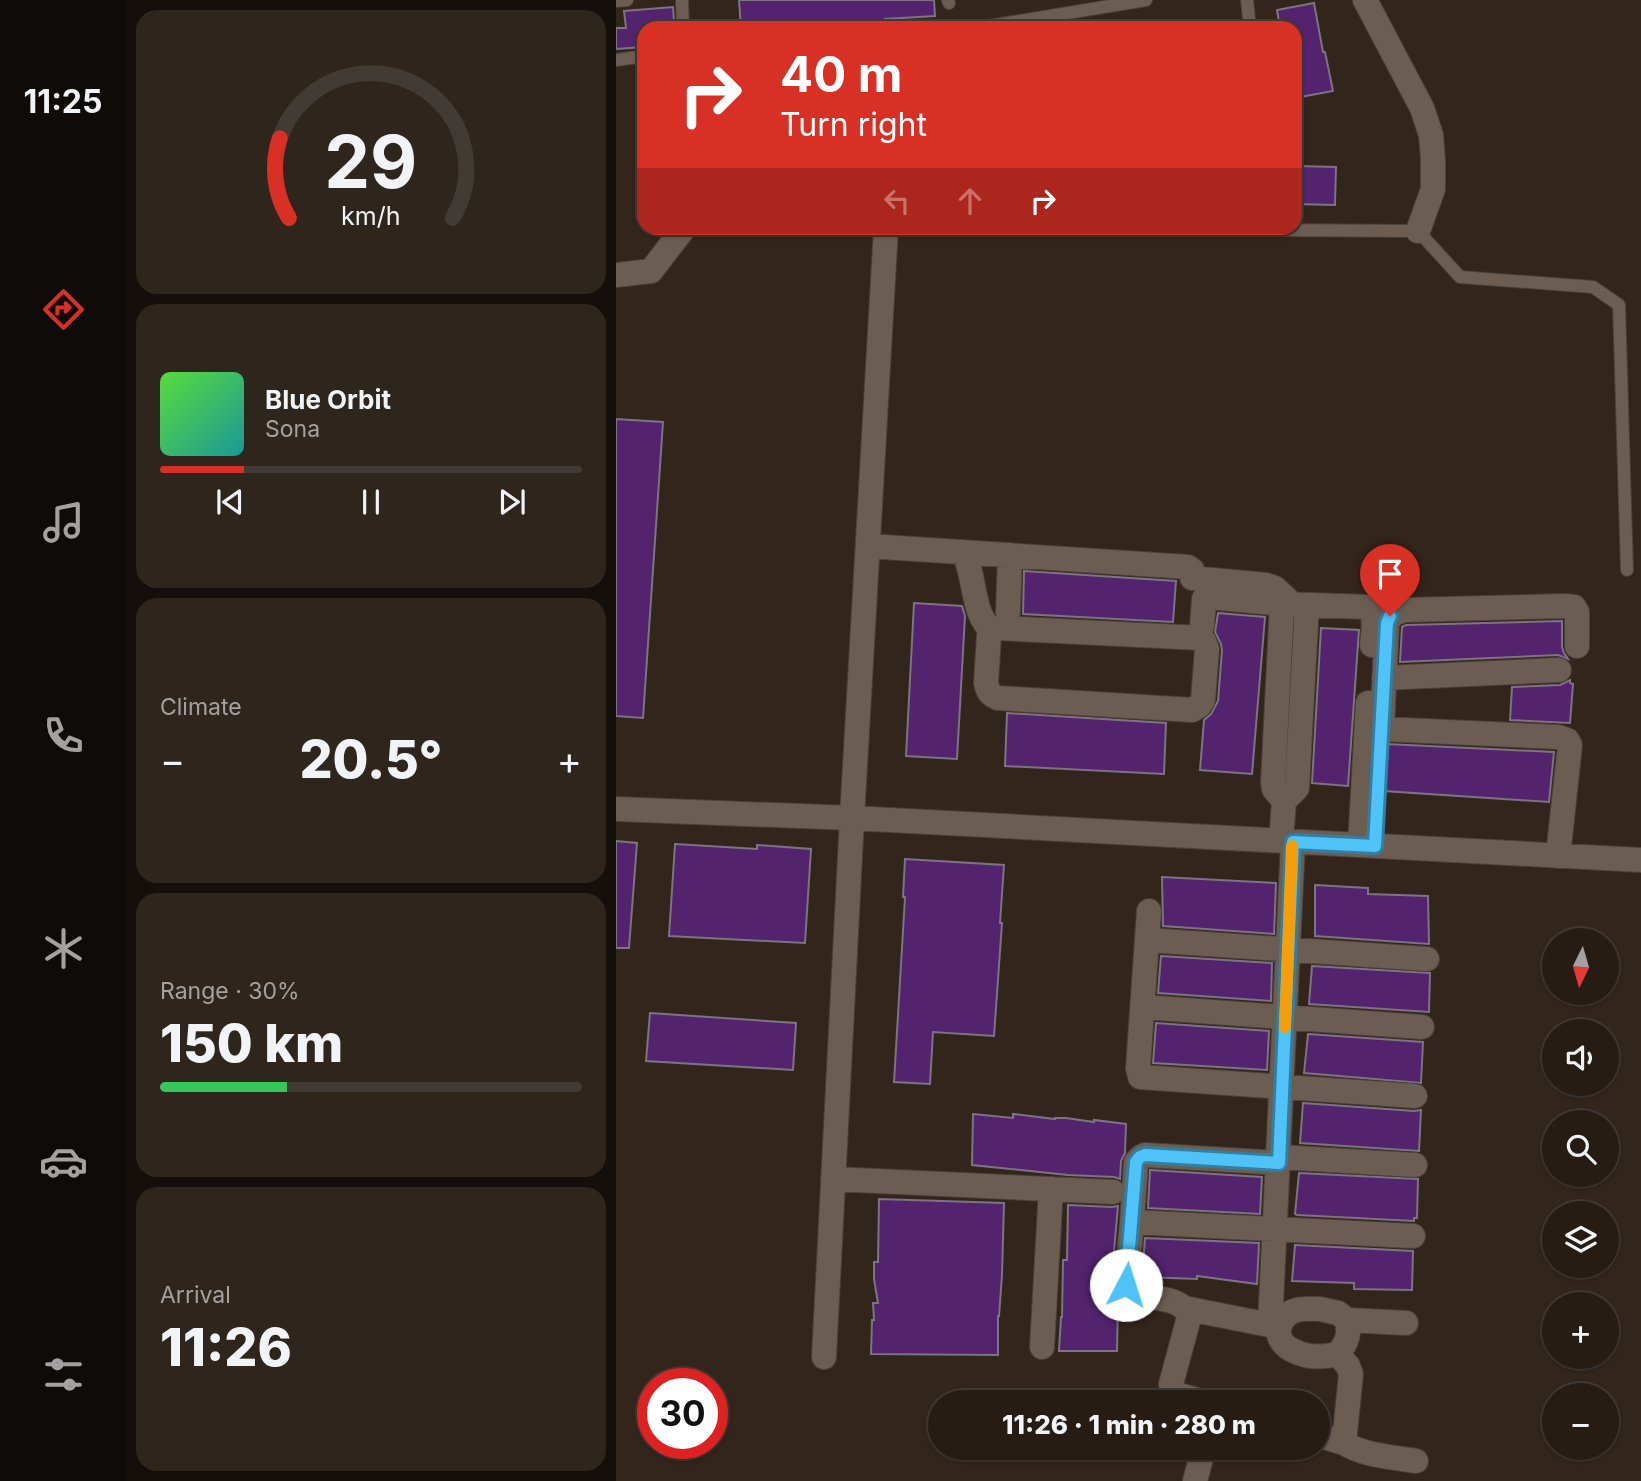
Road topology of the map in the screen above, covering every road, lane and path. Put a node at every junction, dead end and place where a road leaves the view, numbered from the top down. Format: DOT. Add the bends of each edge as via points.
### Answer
graph roads {
  1 [pos="626,0"];
  2 [pos="682,0"];
  3 [pos="1146,0"];
  4 [pos="1247,0"];
  5 [pos="1365,0"];
  6 [pos="616,1"];
  7 [pos="683,21"];
  8 [pos="1050,21"];
  9 [pos="1249,21"];
  10 [pos="637,57"];
  11 [pos="616,60"];
  12 [pos="1302,230"];
  13 [pos="1418,231"];
  14 [pos="679,235"];
  15 [pos="886,235"];
  16 [pos="616,275"];
  17 [pos="868,546"];
  18 [pos="963,552"];
  19 [pos="1010,555"];
  20 [pos="1627,570"];
  21 [pos="1192,578"];
  22 [pos="1294,604"];
  23 [pos="1000,622"];
  24 [pos="1195,631"];
  25 [pos="1577,646"];
  26 [pos="1559,670"];
  27 [pos="1384,678"];
  28 [pos="1382,729"];
  29 [pos="616,809"];
  30 [pos="852,818"];
  31 [pos="1287,842"];
  32 [pos="1367,846"];
  33 [pos="1558,856"];
  34 [pos="1641,860"];
  35 [pos="1149,911"];
  36 [pos="1147,940"];
  37 [pos="1288,950"];
  38 [pos="1427,959"];
  39 [pos="1143,1007"];
  40 [pos="1285,1017"];
  41 [pos="1423,1027"];
  42 [pos="1282,1087"];
  43 [pos="1415,1096"];
  44 [pos="1279,1160"];
  45 [pos="1415,1166"];
  46 [pos="833,1179"];
  47 [pos="1051,1189"];
  48 [pos="1113,1192"];
  49 [pos="1132,1222"];
  50 [pos="1275,1230"];
  51 [pos="1413,1236"];
  52 [pos="1191,1310"];
  53 [pos="1347,1320"];
  54 [pos="1406,1323"];
  55 [pos="1275,1326"];
  56 [pos="1042,1348"];
  57 [pos="1338,1353"];
  58 [pos="824,1357"];
  59 [pos="1173,1390"];
  60 [pos="1330,1439"];
  61 [pos="1344,1443"];
  62 [pos="1201,1460"];
  63 [pos="1416,1461"];
  64 [pos="1195,1481"];
  1 -- 6 [label="lane"];
  2 -- 7 [label="lane"];
  3 -- 8 [label="lane"];
  4 -- 9 [label="lane"];
  5 -- 13 [label="street" via="1422,108 1431,135 1433,189"];
  10 -- 11 [label="lane"];
  12 -- 13 [label="lane"];
  13 -- 20 [label="lane" via="1460,277 1593,287 1619,305"];
  14 -- 16 [label="street" via="651,271"];
  15 -- 17 [label="street"];
  17 -- 18 [label="street"];
  17 -- 30 [label="street"];
  18 -- 19 [label="street"];
  18 -- 23 [label="street" via="982,619 988,627"];
  19 -- 21 [label="street" via="1188,567"];
  19 -- 23 [label="street"];
  21 -- 22 [label="street" via="1266,584"];
  21 -- 24 [label="street"];
  22 -- 24 [label="street" via="1206,598"];
  22 -- 31 [label="street" via="1297,788 1284,801"];
  22 -- 32 [label="street" via="1368,607 1373,612"];
  23 -- 24 [label="street" via="998,628"];
  23 -- 24 [label="street" via="989,635 986,684 991,695 1192,710 1203,700 1207,649"];
  25 -- 27 [label="street" via="1574,607 1406,610 1390,616 1387,623"];
  26 -- 27 [label="street"];
  27 -- 28 [label="street"];
  28 -- 32 [label="street"];
  28 -- 33 [label="street" via="1567,740"];
  29 -- 30 [label="street"];
  30 -- 31 [label="street"];
  30 -- 46 [label="street"];
  31 -- 32 [label="street"];
  31 -- 37 [label="street"];
  32 -- 33 [label="street"];
  33 -- 34 [label="street"];
  35 -- 36 [label="street"];
  36 -- 37 [label="street"];
  36 -- 39 [label="street"];
  37 -- 38 [label="street"];
  37 -- 40 [label="street"];
  39 -- 40 [label="street"];
  39 -- 42 [label="street" via="1140,1076"];
  40 -- 41 [label="street"];
  40 -- 42 [label="street"];
  42 -- 43 [label="street"];
  42 -- 44 [label="street"];
  44 -- 45 [label="street"];
  44 -- 49 [label="street" via="1140,1157"];
  44 -- 50 [label="street"];
  46 -- 47 [label="street"];
  46 -- 58 [label="street"];
  47 -- 48 [label="street"];
  47 -- 56 [label="street"];
  49 -- 50 [label="street"];
  49 -- 52 [label="street" via="1128,1290 1134,1296 1177,1302"];
  50 -- 51 [label="street"];
  50 -- 55 [label="street"];
  52 -- 55 [label="street"];
  52 -- 59 [label="street"];
  53 -- 54 [label="street"];
  53 -- 55 [label="street" via="1320,1309 1296,1310"];
  53 -- 57 [label="street" via="1347,1343"];
  55 -- 57 [label="street" via="1290,1349 1307,1356"];
  57 -- 61 [label="street" via="1351,1374"];
  60 -- 61 [label="street"];
  61 -- 63 [label="street" via="1364,1452"];
  62 -- 64 [label="street"];
}
